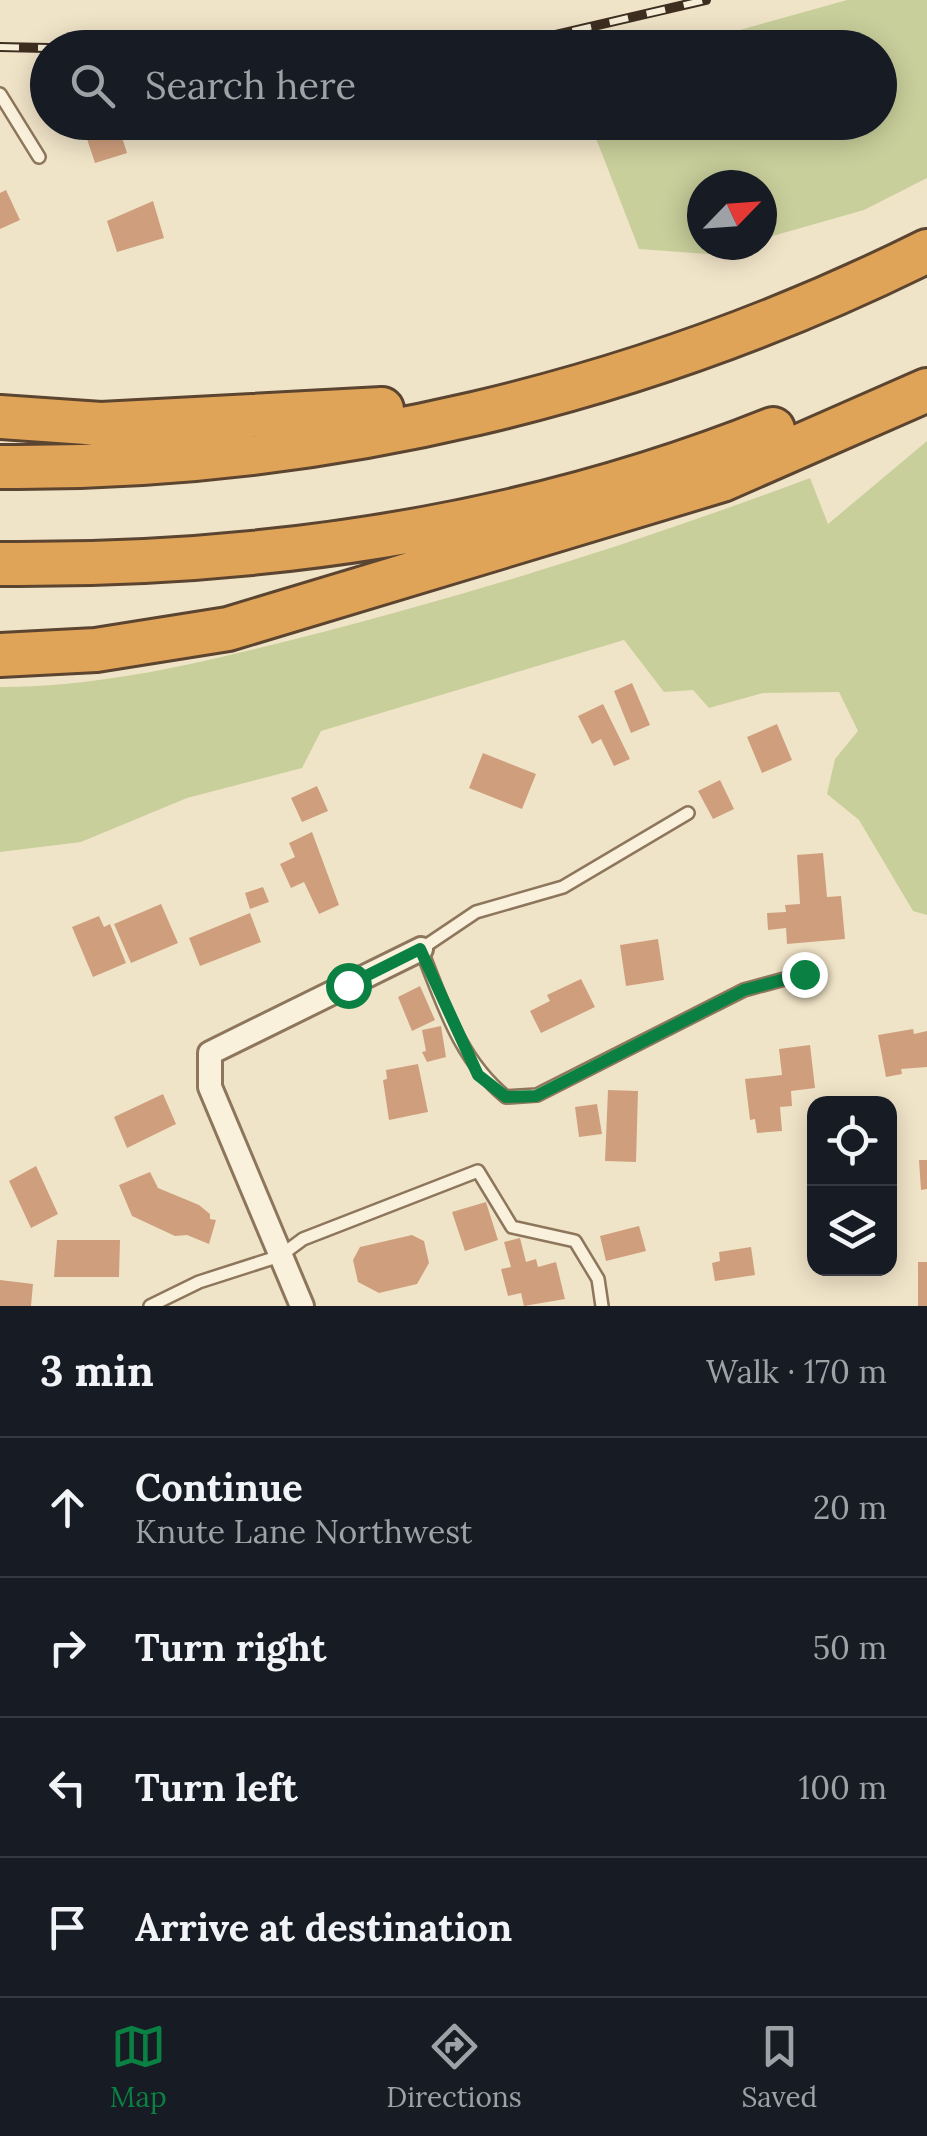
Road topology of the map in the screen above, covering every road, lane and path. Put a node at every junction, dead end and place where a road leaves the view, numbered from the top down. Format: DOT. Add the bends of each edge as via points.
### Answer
graph roads {
  1 [pos="0,94"];
  2 [pos="39,157"];
  3 [pos="927,251"];
  4 [pos="927,361"];
  5 [pos="927,390"];
  6 [pos="532,400"];
  7 [pos="0,417"];
  8 [pos="0,467"];
  9 [pos="0,564"];
  10 [pos="0,654"];
  11 [pos="688,813"];
  12 [pos="420,949"];
  13 [pos="804,974"];
  14 [pos="280,1256"];
  15 [pos="150,1306"];
  16 [pos="302,1306"];
  17 [pos="602,1306"];
  1 -- 2 [label="lane"];
  3 -- 6 [label="highway" via="752,329"];
  4 -- 9 [label="highway" via="745,440 487,518 217,556"];
  5 -- 10 [label="highway" via="690,490 228,629 96,650"];
  6 -- 7 [label="highway" via="101,424"];
  6 -- 8 [label="highway" via="275,450"];
  11 -- 12 [label="lane" via="563,887 476,912"];
  12 -- 13 [label="lane" via="478,1075 506,1097 536,1096 744,990"];
  12 -- 14 [label="street" via="210,1054 210,1087"];
  14 -- 15 [label="lane"];
  14 -- 16 [label="street"];
  14 -- 17 [label="lane" via="302,1239 478,1171 512,1227 575,1241 598,1279"];
}
